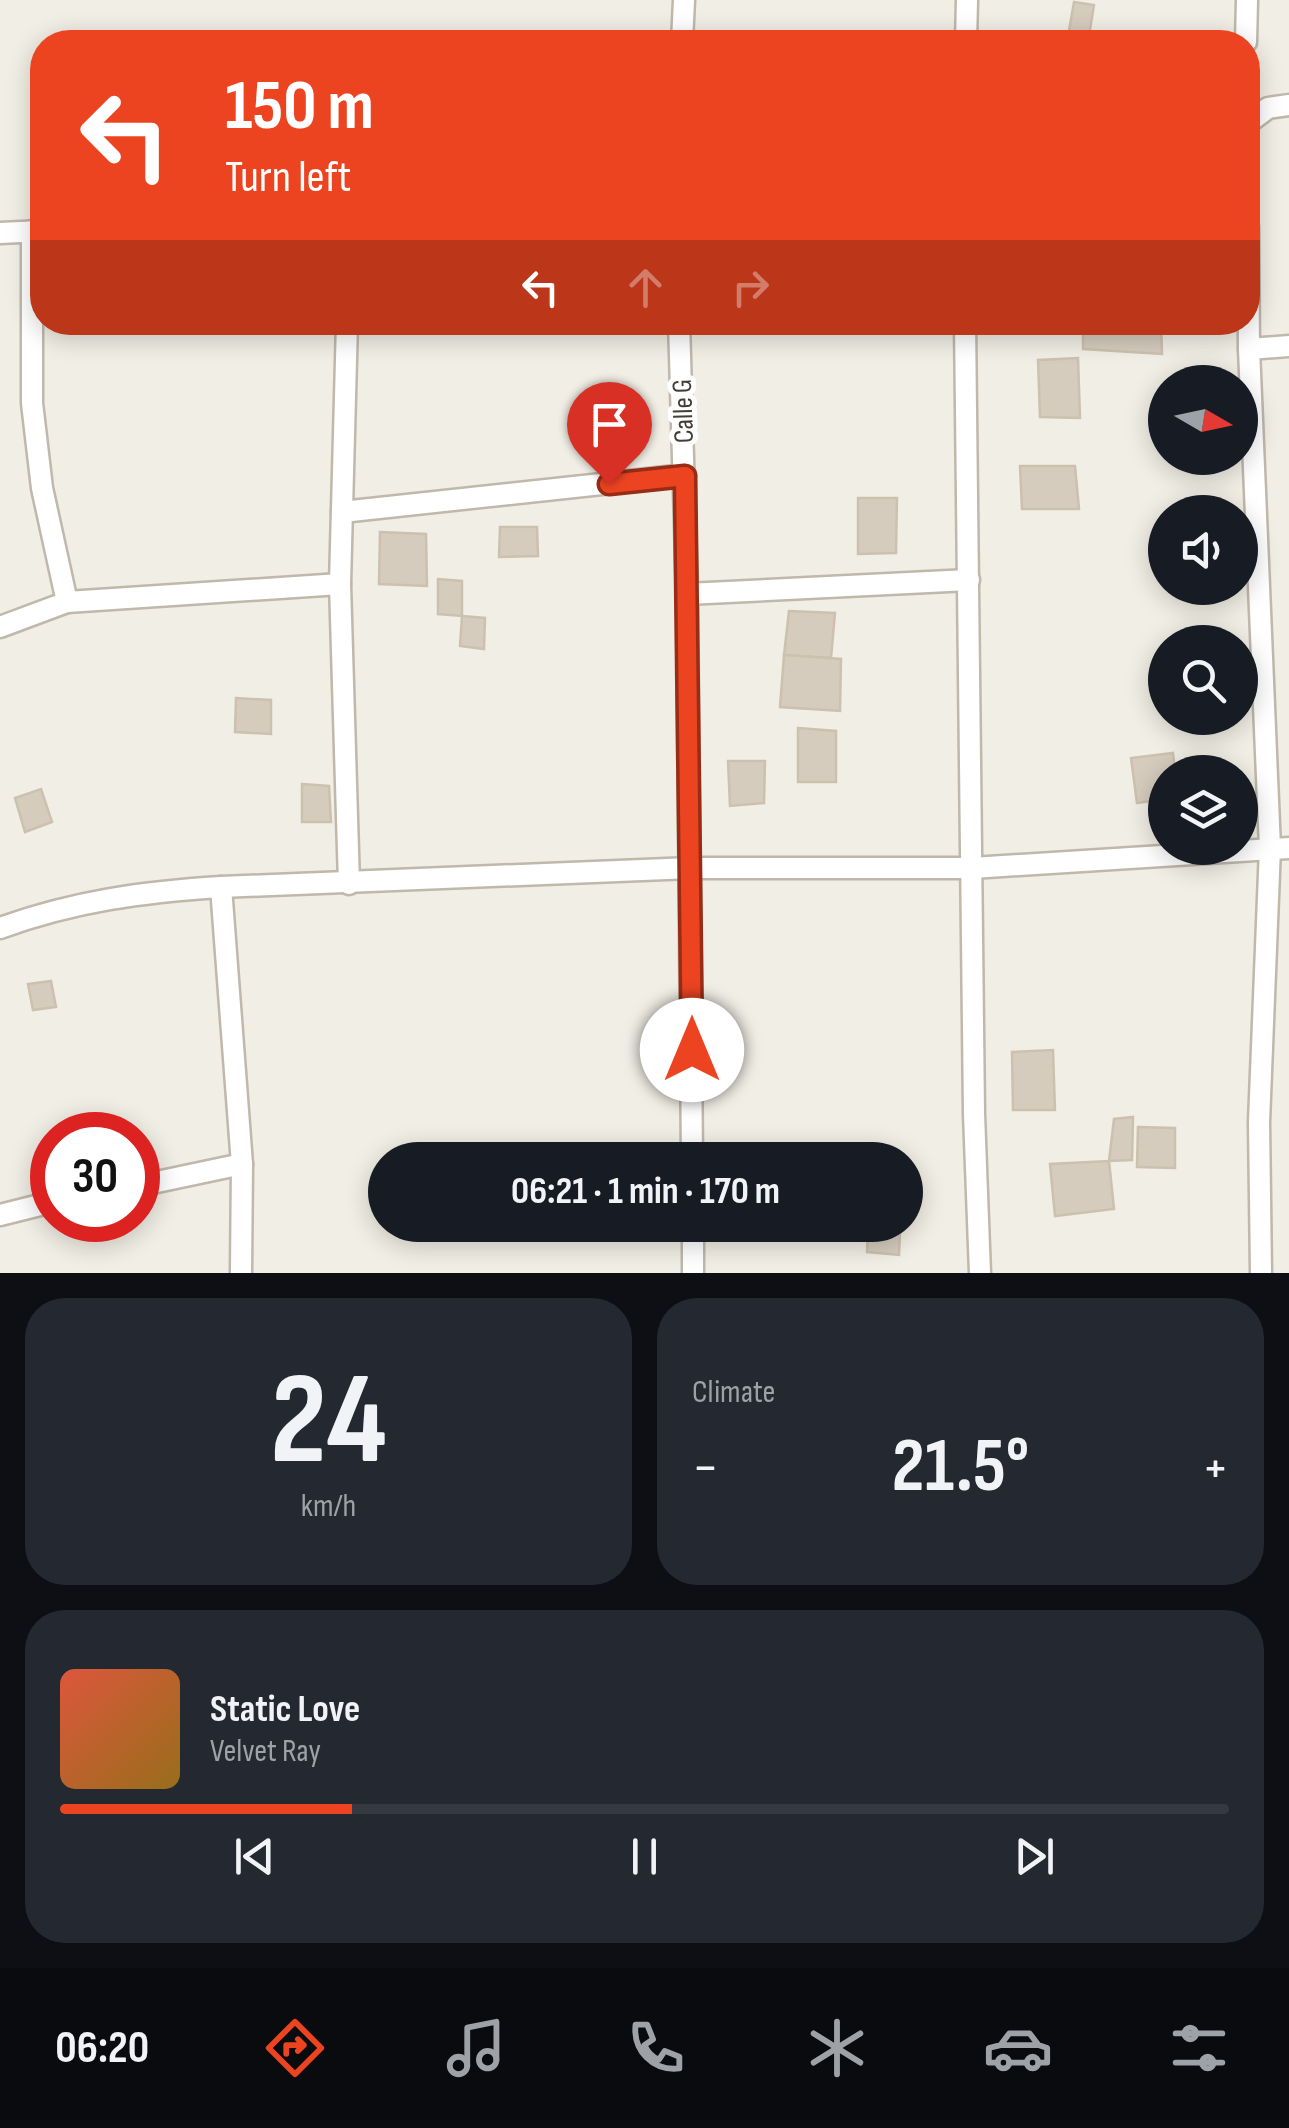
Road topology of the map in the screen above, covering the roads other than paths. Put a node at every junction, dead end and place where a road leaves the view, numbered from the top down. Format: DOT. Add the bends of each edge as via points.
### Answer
graph roads {
  1 [pos="684,0"];
  2 [pos="967,0"];
  3 [pos="1247,0"];
  4 [pos="683,30"];
  5 [pos="966,30"];
  6 [pos="1246,30"];
  7 [pos="1289,105"];
  8 [pos="1260,114"];
  9 [pos="30,231"];
  10 [pos="0,233"];
  11 [pos="34,335"];
  12 [pos="348,335"];
  13 [pos="679,335"];
  14 [pos="965,335"];
  15 [pos="1250,335"];
  16 [pos="1289,346"];
  17 [pos="1250,349"];
  18 [pos="685,476"];
  19 [pos="342,512"];
  20 [pos="969,580"];
  21 [pos="340,584"];
  22 [pos="687,594"];
  23 [pos="67,602"];
  24 [pos="0,627"];
  25 [pos="1280,848"];
  26 [pos="690,868"];
  27 [pos="972,868"];
  28 [pos="349,884"];
  29 [pos="221,887"];
  30 [pos="0,928"];
  31 [pos="692,1142"];
  32 [pos="242,1164"];
  33 [pos="160,1181"];
  34 [pos="30,1207"];
  35 [pos="0,1214"];
  36 [pos="693,1242"];
  37 [pos="241,1273"];
  38 [pos="693,1273"];
  39 [pos="980,1273"];
  40 [pos="1261,1273"];
  1 -- 4 [label="street"];
  2 -- 5 [label="street"];
  3 -- 6 [label="street"];
  7 -- 8 [label="street"];
  9 -- 10 [label="street"];
  11 -- 23 [label="street" via="32,402 42,488"];
  12 -- 19 [label="street"];
  13 -- 18 [label="street, Calle G"];
  14 -- 20 [label="street"];
  15 -- 17 [label="street"];
  16 -- 17 [label="street"];
  17 -- 25 [label="street"];
  18 -- 19 [label="street"];
  18 -- 22 [label="street, Calle G"];
  19 -- 21 [label="street"];
  20 -- 22 [label="street"];
  20 -- 27 [label="street"];
  21 -- 23 [label="street"];
  21 -- 28 [label="street"];
  22 -- 26 [label="street, Calle G"];
  23 -- 24 [label="street"];
  25 -- 27 [label="street"];
  25 -- 40 [label="street" via="1259,1122"];
  26 -- 27 [label="street"];
  26 -- 28 [label="street"];
  26 -- 31 [label="street, Calle G"];
  27 -- 39 [label="street"];
  28 -- 29 [label="street"];
  29 -- 30 [label="street" via="54,908"];
  29 -- 32 [label="street"];
  32 -- 33 [label="street"];
  32 -- 37 [label="street"];
  34 -- 35 [label="street"];
  36 -- 38 [label="street"];
}
